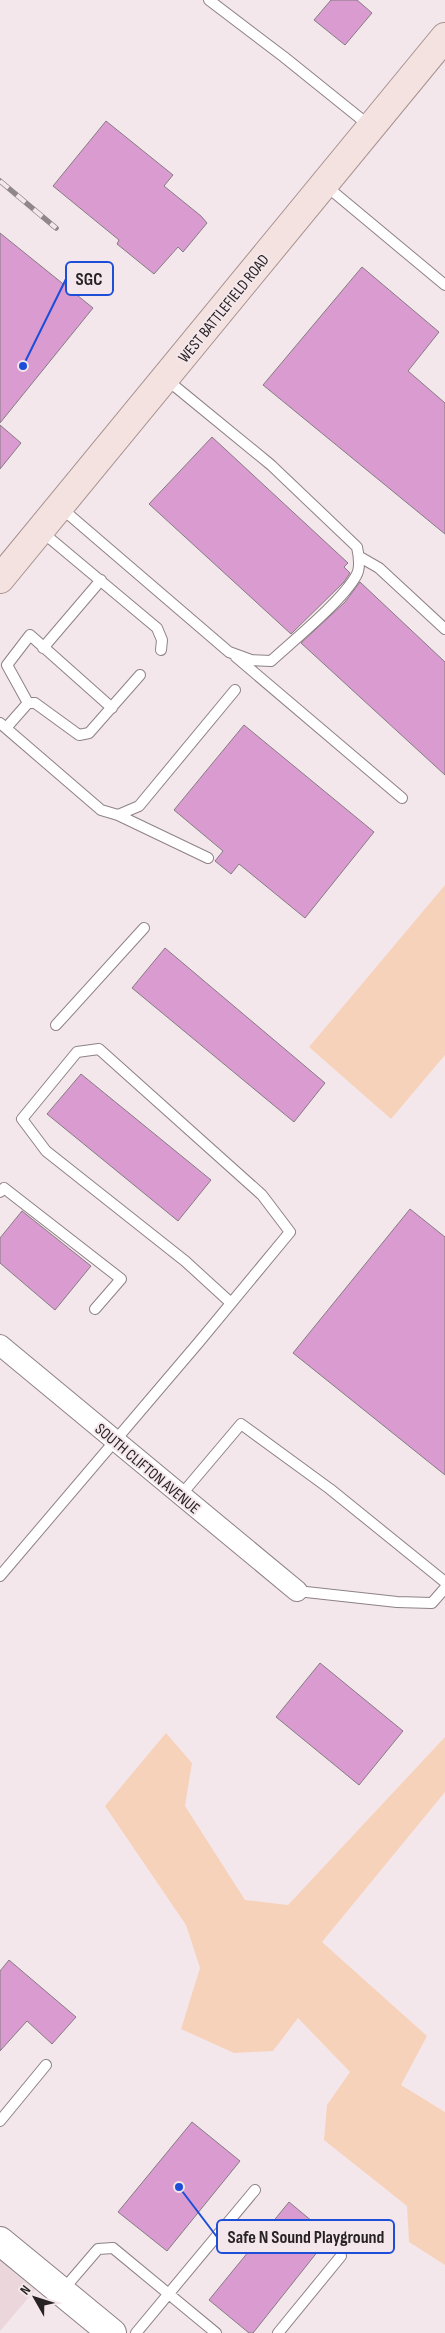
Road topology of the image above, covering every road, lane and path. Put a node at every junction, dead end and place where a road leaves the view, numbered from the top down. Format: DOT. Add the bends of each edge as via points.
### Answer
graph roads {
  1 [pos="209,0"];
  2 [pos="445,37"];
  3 [pos="371,128"];
  4 [pos="324,185"];
  5 [pos="445,285"];
  6 [pos="165,378"];
  7 [pos="60,506"];
  8 [pos="40,530"];
  9 [pos="360,557"];
  10 [pos="0,579"];
  11 [pos="104,582"];
  12 [pos="445,629"];
  13 [pos="44,648"];
  14 [pos="161,650"];
  15 [pos="230,652"];
  16 [pos="140,676"];
  17 [pos="235,690"];
  18 [pos="28,703"];
  19 [pos="112,708"];
  20 [pos="3,726"];
  21 [pos="402,798"];
  22 [pos="118,814"];
  23 [pos="208,858"];
  24 [pos="144,928"];
  25 [pos="56,1024"];
  26 [pos="0,1192"];
  27 [pos="230,1303"];
  28 [pos="95,1309"];
  29 [pos="0,1345"];
  30 [pos="115,1440"];
  31 [pos="181,1495"];
  32 [pos="0,1576"];
  33 [pos="445,1582"];
  34 [pos="445,1588"];
  35 [pos="297,1591"];
  36 [pos="46,2065"];
  37 [pos="0,2121"];
  38 [pos="255,2190"];
  39 [pos="0,2241"];
  40 [pos="341,2256"];
  41 [pos="61,2292"];
  42 [pos="168,2294"];
  43 [pos="112,2333"];
  44 [pos="136,2333"];
  45 [pos="216,2333"];
  46 [pos="278,2333"];
  1 -- 3 [label="lane"];
  2 -- 3 [label="main road, WEST BATTLEFIELD ROAD"];
  3 -- 4 [label="main road, WEST BATTLEFIELD ROAD"];
  4 -- 5 [label="lane"];
  4 -- 6 [label="main road, WEST BATTLEFIELD ROAD"];
  6 -- 7 [label="main road, WEST BATTLEFIELD ROAD"];
  6 -- 9 [label="lane" via="271,465 357,546"];
  7 -- 8 [label="main road, WEST BATTLEFIELD ROAD"];
  7 -- 15 [label="lane"];
  8 -- 10 [label="main road, WEST BATTLEFIELD ROAD"];
  8 -- 11 [label="lane"];
  9 -- 12 [label="lane" via="379,568"];
  9 -- 15 [label="lane" via="357,575 344,592 271,661 251,660"];
  11 -- 13 [label="lane"];
  11 -- 14 [label="lane" via="157,628 162,640"];
  13 -- 18 [label="lane" via="30,635 7,665"];
  13 -- 19 [label="lane"];
  15 -- 21 [label="lane"];
  16 -- 19 [label="lane"];
  17 -- 22 [label="lane" via="139,806"];
  18 -- 19 [label="lane" via="35,704 79,735 89,734"];
  18 -- 20 [label="lane"];
  20 -- 22 [label="lane" via="101,810"];
  22 -- 23 [label="lane"];
  24 -- 25 [label="lane"];
  26 -- 28 [label="lane" via="4,1188 121,1279"];
  27 -- 27 [label="lane" via="290,1232 262,1195 99,1049 76,1052 22,1119 46,1151 185,1262"];
  27 -- 30 [label="lane"];
  29 -- 30 [label="street, SOUTH CLIFTON AVENUE"];
  30 -- 31 [label="street, SOUTH CLIFTON AVENUE"];
  30 -- 32 [label="lane"];
  31 -- 33 [label="lane" via="241,1424 330,1489"];
  31 -- 35 [label="street, SOUTH CLIFTON AVENUE"];
  34 -- 35 [label="lane" via="432,1603"];
  36 -- 37 [label="lane"];
  38 -- 42 [label="lane"];
  39 -- 41 [label="main road"];
  40 -- 46 [label="lane"];
  41 -- 42 [label="lane" via="98,2249 113,2248"];
  41 -- 43 [label="main road"];
  42 -- 44 [label="lane"];
  42 -- 45 [label="lane"];
}
